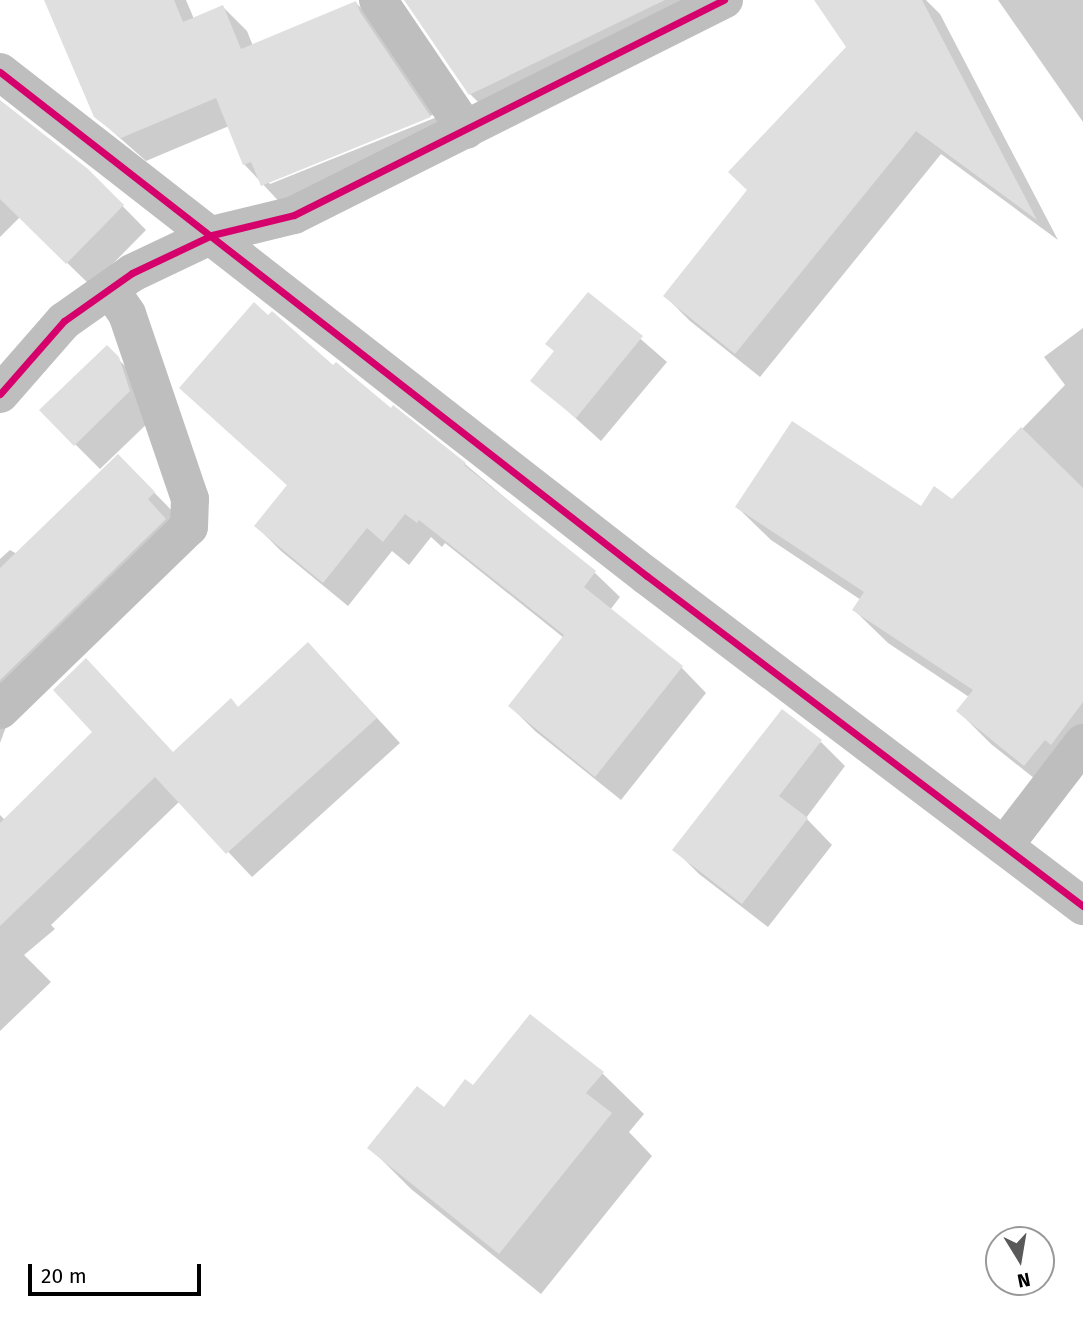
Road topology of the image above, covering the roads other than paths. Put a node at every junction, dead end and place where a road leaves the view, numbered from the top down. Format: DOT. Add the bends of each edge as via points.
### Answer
graph roads {
  1 [pos="378,0"];
  2 [pos="724,0"];
  3 [pos="0,72"];
  4 [pos="466,130"];
  5 [pos="212,235"];
  6 [pos="110,289"];
  7 [pos="0,394"];
  8 [pos="0,710"];
  9 [pos="1083,743"];
  10 [pos="1004,846"];
  11 [pos="1083,906"];
  1 -- 4 [label="street"];
  2 -- 4 [label="street"];
  3 -- 5 [label="street"];
  4 -- 5 [label="street" via="294,215"];
  5 -- 6 [label="street" via="132,273"];
  5 -- 10 [label="street" via="647,576"];
  6 -- 7 [label="street" via="65,321"];
  6 -- 8 [label="street" via="127,314 182,474 190,499 189,527"];
  9 -- 10 [label="street"];
  10 -- 11 [label="street"];
}
